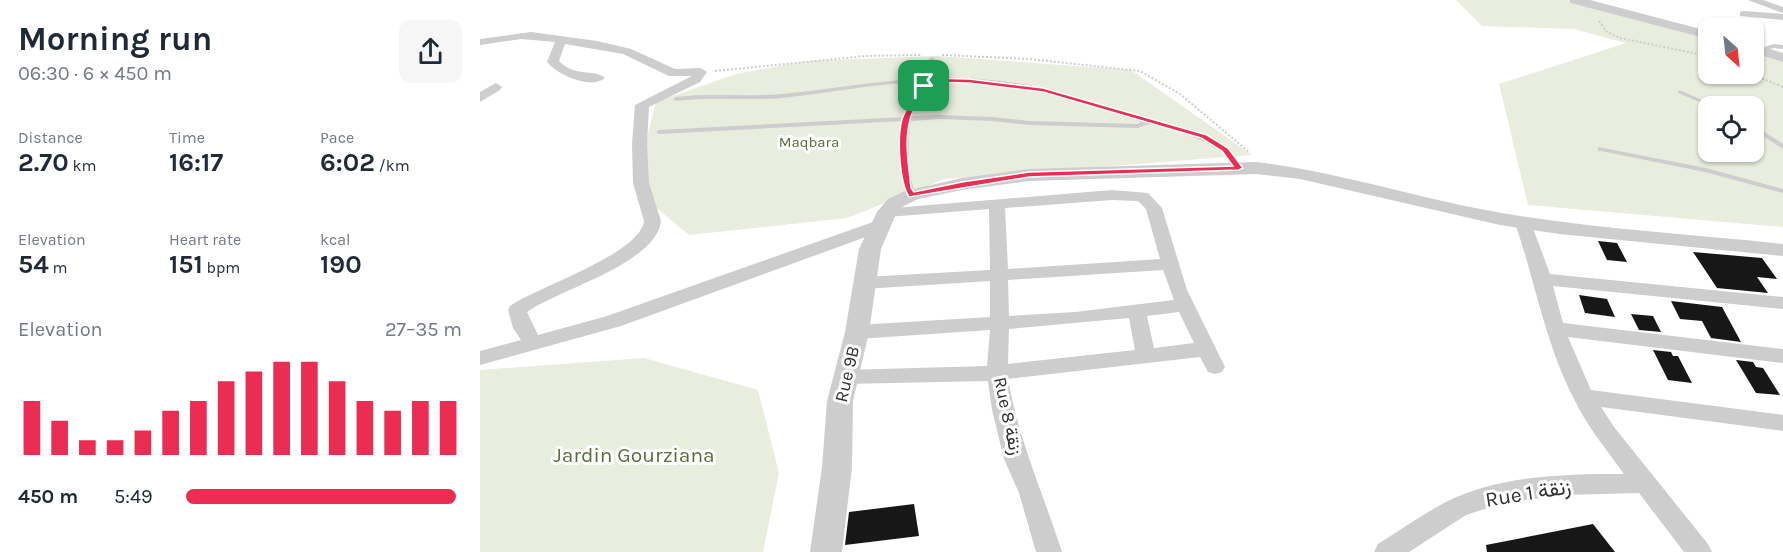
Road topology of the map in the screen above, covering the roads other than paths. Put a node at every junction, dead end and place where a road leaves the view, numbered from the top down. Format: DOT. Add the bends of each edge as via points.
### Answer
graph roads {
  1 [pos="1575,0"];
  2 [pos="1753,0"];
  3 [pos="1783,10"];
  4 [pos="1744,14"];
  5 [pos="1783,17"];
  6 [pos="1698,32"];
  7 [pos="561,40"];
  8 [pos="480,42"];
  9 [pos="1783,47"];
  10 [pos="1764,48"];
  11 [pos="1764,52"];
  12 [pos="1783,58"];
  13 [pos="932,59"];
  14 [pos="599,78"];
  15 [pos="922,80"];
  16 [pos="496,87"];
  17 [pos="1680,92"];
  18 [pos="480,98"];
  19 [pos="676,99"];
  20 [pos="1698,100"];
  21 [pos="906,118"];
  22 [pos="1148,122"];
  23 [pos="659,132"];
  24 [pos="1764,134"];
  25 [pos="1783,147"];
  26 [pos="1601,148"];
  27 [pos="1239,168"];
  28 [pos="1783,191"];
  29 [pos="997,203"];
  30 [pos="893,209"];
  31 [pos="1523,223"];
  32 [pos="1783,250"];
  33 [pos="1169,264"];
  34 [pos="998,275"];
  35 [pos="1542,279"];
  36 [pos="864,283"];
  37 [pos="1783,303"];
  38 [pos="1184,304"];
  39 [pos="1137,311"];
  40 [pos="1000,321"];
  41 [pos="1556,329"];
  42 [pos="857,332"];
  43 [pos="533,344"];
  44 [pos="1783,356"];
  45 [pos="1146,357"];
  46 [pos="480,358"];
  47 [pos="997,373"];
  48 [pos="844,377"];
  49 [pos="1583,397"];
  50 [pos="1783,423"];
  51 [pos="1646,483"];
  52 [pos="826,552"];
  53 [pos="1049,552"];
  54 [pos="1387,552"];
  55 [pos="1699,552"];
  1 -- 6 [label="street"];
  2 -- 3 [label="street"];
  4 -- 5 [label="street"];
  7 -- 8 [label="street" via="540,35"];
  7 -- 14 [label="street" via="553,62 560,70 570,77"];
  7 -- 43 [label="street" via="627,51 673,72 702,74 642,105 641,191 653,225 646,239 615,260 517,310"];
  9 -- 10 [label="lane"];
  11 -- 12 [label="street"];
  13 -- 15 [label="lane"];
  15 -- 19 [label="lane" via="777,96 706,95"];
  15 -- 21 [label="lane" via="924,86"];
  15 -- 22 [label="lane" via="1023,86"];
  16 -- 18 [label="street"];
  17 -- 20 [label="lane"];
  21 -- 22 [label="lane" via="1138,126"];
  21 -- 23 [label="lane"];
  21 -- 30 [label="lane" via="907,188"];
  22 -- 27 [label="lane" via="1211,140"];
  24 -- 25 [label="lane"];
  26 -- 28 [label="lane"];
  27 -- 30 [label="street" via="1029,175 962,184"];
  27 -- 31 [label="street" via="1300,173"];
  29 -- 30 [label="street"];
  29 -- 33 [label="street" via="1142,196 1154,207"];
  29 -- 34 [label="street, Rue 8 زنقة"];
  30 -- 36 [label="street, Rue 9B" via="870,249"];
  30 -- 43 [label="street" via="830,242 624,317"];
  31 -- 32 [label="street"];
  31 -- 35 [label="street"];
  33 -- 34 [label="street"];
  33 -- 38 [label="street"];
  34 -- 36 [label="street"];
  34 -- 40 [label="street, Rue 8 زنقة"];
  35 -- 37 [label="street"];
  35 -- 41 [label="street"];
  36 -- 42 [label="street, Rue 9B"];
  38 -- 39 [label="street"];
  38 -- 45 [label="street" via="1210,358"];
  39 -- 40 [label="street"];
  39 -- 45 [label="street"];
  40 -- 42 [label="street"];
  40 -- 47 [label="street, Rue 8 زنقة"];
  41 -- 44 [label="street"];
  41 -- 49 [label="street"];
  42 -- 48 [label="street, Rue 9B"];
  43 -- 46 [label="street"];
  45 -- 47 [label="street"];
  47 -- 48 [label="street"];
  47 -- 53 [label="street, Rue 8 زنقة" via="1012,447 1032,493"];
  48 -- 52 [label="street, Rue 9B"];
  49 -- 50 [label="street"];
  49 -- 51 [label="street"];
  51 -- 54 [label="street, Rue 1 زنقة" via="1540,488 1482,498"];
  51 -- 55 [label="street"];
}
